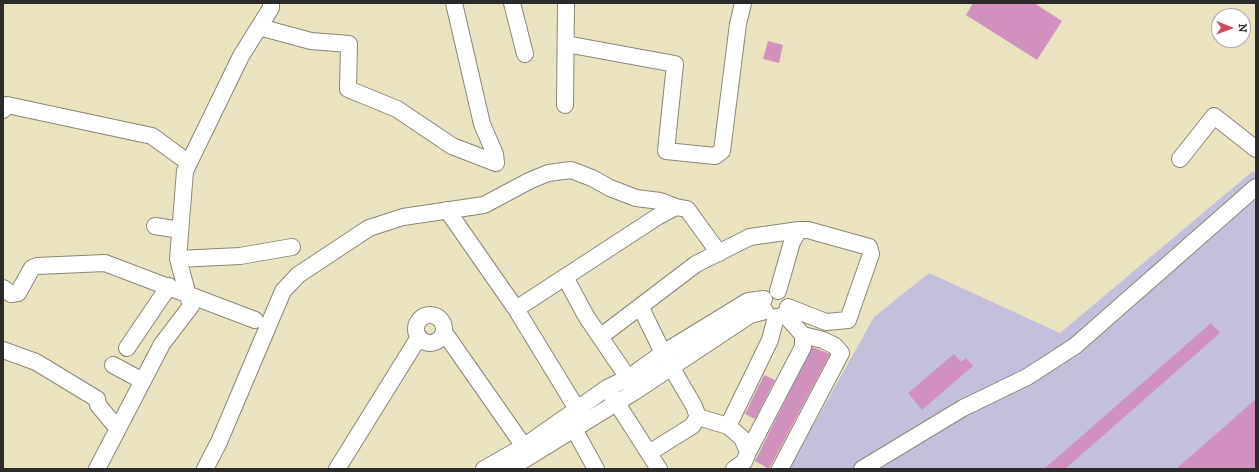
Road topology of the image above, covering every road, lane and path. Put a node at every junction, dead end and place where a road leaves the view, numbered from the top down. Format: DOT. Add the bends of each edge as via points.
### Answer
graph roads {
  1 [pos="271,3"];
  2 [pos="454,3"];
  3 [pos="512,3"];
  4 [pos="566,3"];
  5 [pos="743,3"];
  6 [pos="259,27"];
  7 [pos="566,44"];
  8 [pos="525,54"];
  9 [pos="565,105"];
  10 [pos="4,106"];
  11 [pos="1256,149"];
  12 [pos="1180,159"];
  13 [pos="189,163"];
  14 [pos="1256,187"];
  15 [pos="676,207"];
  16 [pos="447,210"];
  17 [pos="155,226"];
  18 [pos="180,230"];
  19 [pos="799,230"];
  20 [pos="292,247"];
  21 [pos="719,253"];
  22 [pos="178,259"];
  23 [pos="565,277"];
  24 [pos="168,286"];
  25 [pos="3,288"];
  26 [pos="188,294"];
  27 [pos="641,308"];
  28 [pos="516,309"];
  29 [pos="775,310"];
  30 [pos="255,320"];
  31 [pos="444,332"];
  32 [pos="803,335"];
  33 [pos="419,337"];
  34 [pos="600,337"];
  35 [pos="127,348"];
  36 [pos="3,350"];
  37 [pos="663,353"];
  38 [pos="113,365"];
  39 [pos="672,368"];
  40 [pos="143,381"];
  41 [pos="631,385"];
  42 [pos="607,388"];
  43 [pos="616,402"];
  44 [pos="698,417"];
  45 [pos="579,420"];
  46 [pos="728,426"];
  47 [pos="118,429"];
  48 [pos="527,452"];
  49 [pos="649,453"];
  50 [pos="745,463"];
  51 [pos="507,465"];
  52 [pos="99,469"];
  53 [pos="205,469"];
  54 [pos="337,469"];
  55 [pos="484,469"];
  56 [pos="596,469"];
  57 [pos="660,469"];
  58 [pos="780,469"];
  59 [pos="862,469"];
  1 -- 6 [label="street"];
  2 -- 6 [label="street" via="482,124 495,154 496,163 452,146 397,109 348,89 349,44 311,41"];
  3 -- 8 [label="street"];
  4 -- 7 [label="street"];
  5 -- 7 [label="street" via="735,45 722,151 715,156 666,151 675,64"];
  6 -- 13 [label="street" via="241,56"];
  7 -- 9 [label="street"];
  10 -- 13 [label="street" via="152,136"];
  11 -- 12 [label="street" via="1214,116"];
  13 -- 18 [label="street" via="185,171"];
  14 -- 59 [label="street" via="1075,346 1027,377 963,408"];
  15 -- 16 [label="street" via="660,201 636,198 571,170 548,173 529,180 484,205"];
  15 -- 21 [label="street" via="687,209"];
  15 -- 23 [label="street"];
  16 -- 28 [label="street"];
  16 -- 53 [label="street" via="403,217 369,228 298,275 282,292 219,442"];
  17 -- 18 [label="street"];
  18 -- 22 [label="street"];
  19 -- 21 [label="street" via="750,237"];
  19 -- 29 [label="street" via="792,242 778,291 769,292"];
  19 -- 29 [label="street" via="808,230 869,248 871,254 848,320 826,322"];
  20 -- 22 [label="street" via="240,256"];
  21 -- 27 [label="street" via="696,264"];
  22 -- 26 [label="street"];
  23 -- 28 [label="street"];
  23 -- 34 [label="street"];
  24 -- 25 [label="street" via="105,263 37,266 32,268 18,293 11,294"];
  24 -- 26 [label="street"];
  24 -- 35 [label="street"];
  26 -- 30 [label="street"];
  26 -- 40 [label="street" via="191,306 162,344"];
  27 -- 34 [label="street"];
  27 -- 37 [label="street"];
  28 -- 45 [label="street"];
  29 -- 32 [label="street"];
  29 -- 37 [label="street" via="748,302"];
  29 -- 39 [label="street" via="750,316"];
  29 -- 46 [label="street" via="770,340"];
  31 -- 33 [label="street" via="439,340 430,343"];
  31 -- 33 [label="street" via="439,319 432,315 427,316 417,324"];
  31 -- 48 [label="street"];
  32 -- 50 [label="street" via="803,347"];
  32 -- 58 [label="street" via="829,343 841,353"];
  33 -- 54 [label="street"];
  34 -- 41 [label="street"];
  36 -- 47 [label="street" via="36,362 98,399 98,405"];
  37 -- 39 [label="street"];
  37 -- 41 [label="street"];
  38 -- 40 [label="street"];
  39 -- 41 [label="street"];
  39 -- 44 [label="street"];
  40 -- 47 [label="street"];
  41 -- 42 [label="street"];
  41 -- 43 [label="street"];
  42 -- 43 [label="street"];
  42 -- 45 [label="street"];
  43 -- 45 [label="street"];
  43 -- 49 [label="street"];
  44 -- 46 [label="street"];
  44 -- 49 [label="street" via="692,426"];
  45 -- 48 [label="street"];
  45 -- 56 [label="street"];
  46 -- 50 [label="street" via="742,438"];
  47 -- 52 [label="street"];
  48 -- 51 [label="street"];
  49 -- 57 [label="street"];
  51 -- 55 [label="street"];
}
